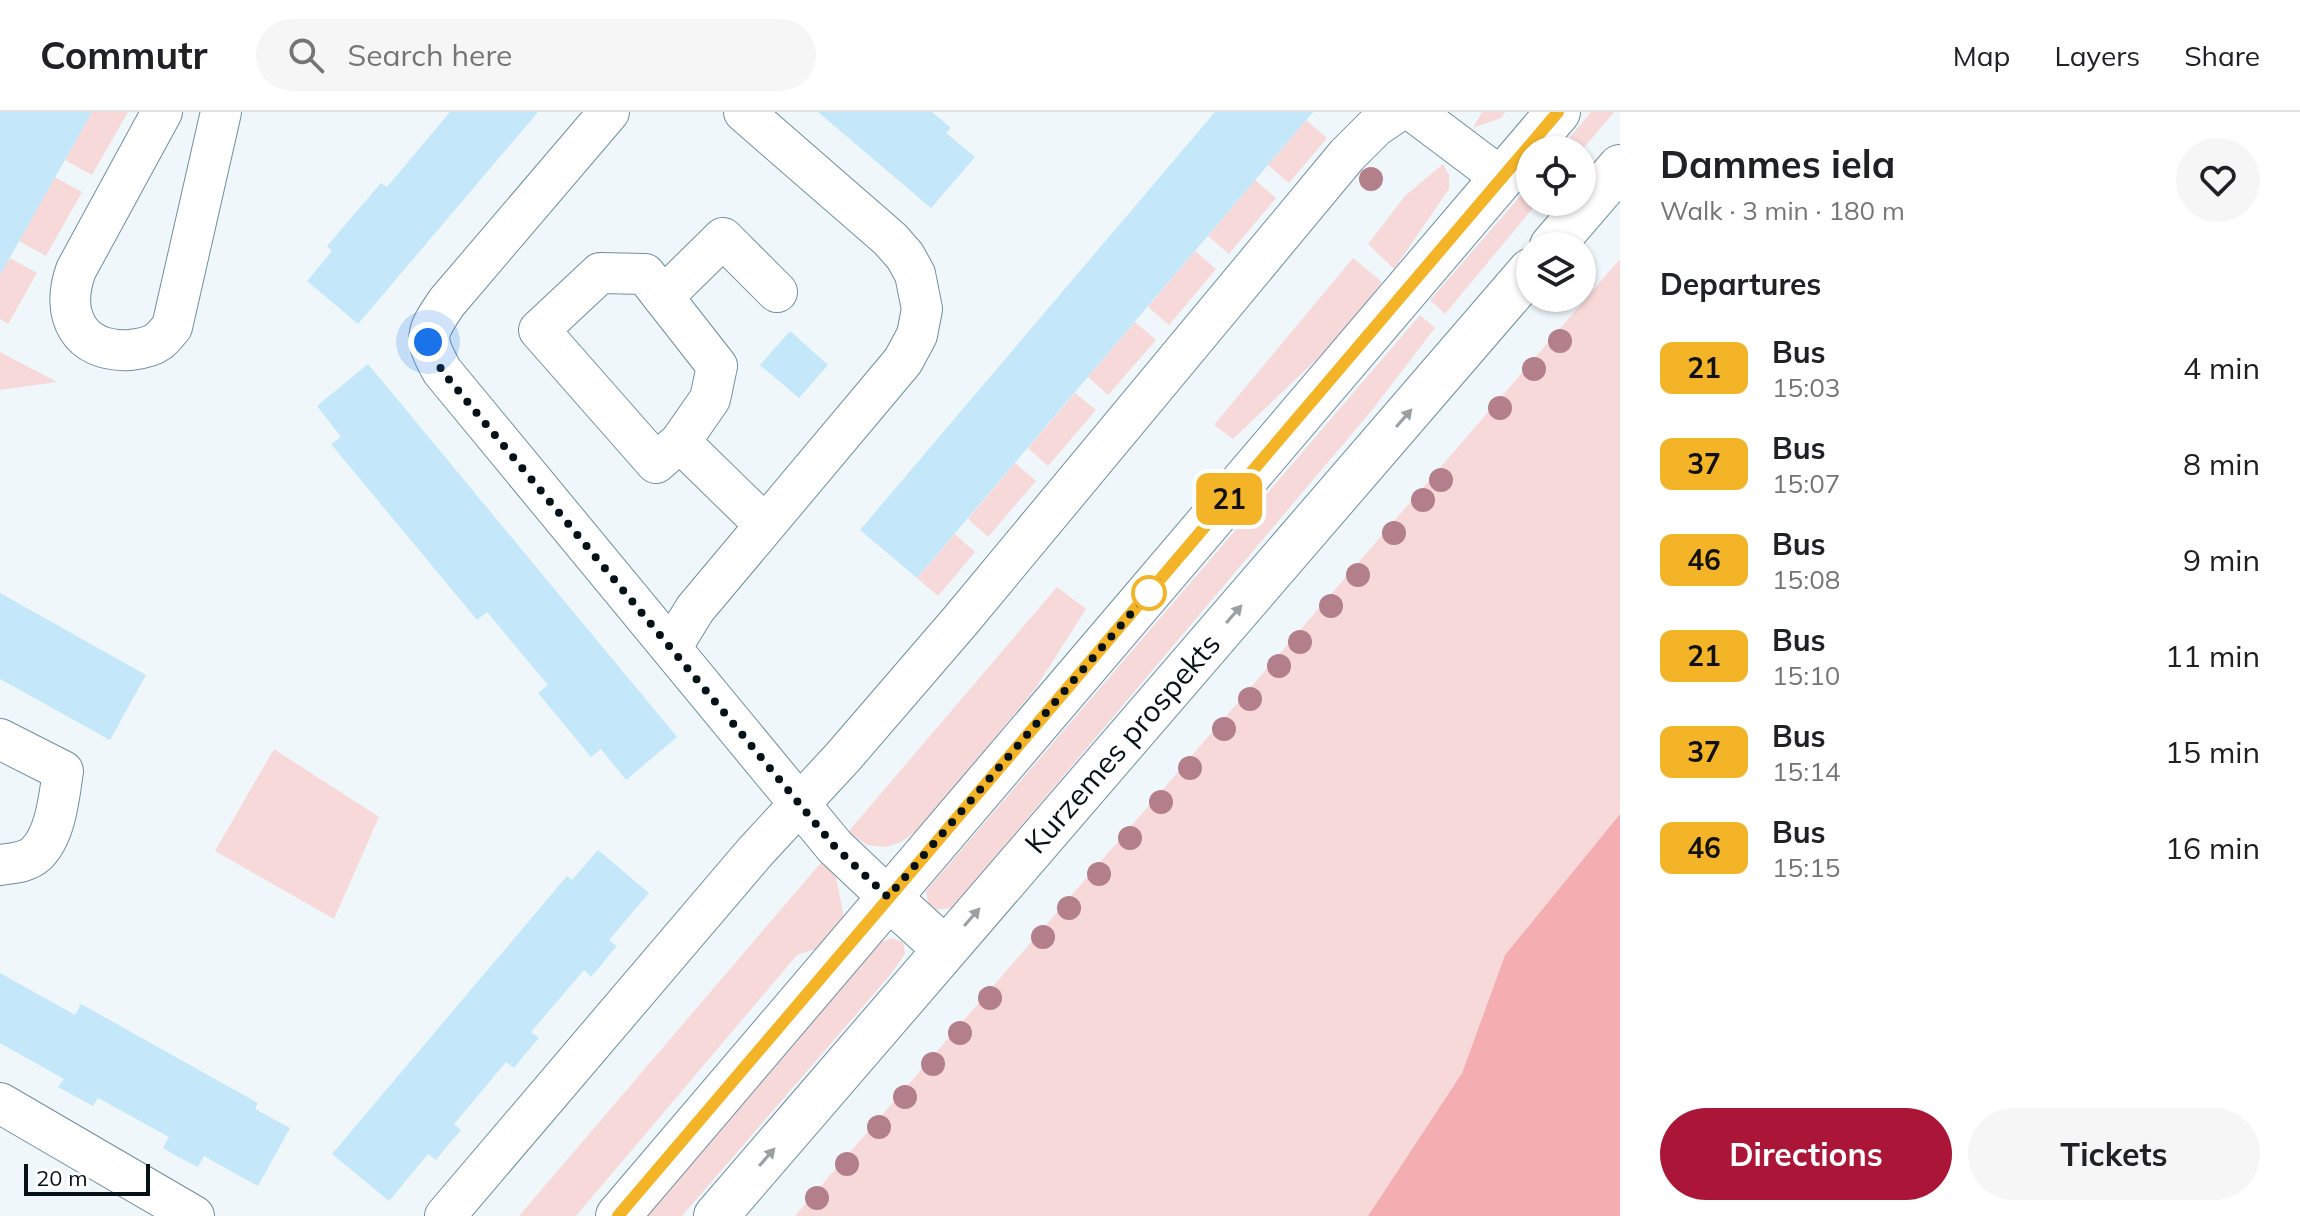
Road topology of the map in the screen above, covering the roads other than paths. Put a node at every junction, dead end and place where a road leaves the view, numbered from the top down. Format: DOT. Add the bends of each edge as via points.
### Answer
graph roads {
  1 [pos="162,112"];
  2 [pos="221,112"];
  3 [pos="609,112"];
  4 [pos="744,112"];
  5 [pos="1397,112"];
  6 [pos="1414,112"];
  7 [pos="1558,112"];
  8 [pos="1620,167"];
  9 [pos="1503,179"];
  10 [pos="1564,232"];
  11 [pos="1516,287"];
  12 [pos="777,292"];
  13 [pos="663,297"];
  14 [pos="680,442"];
  15 [pos="765,525"];
  16 [pos="671,648"];
  17 [pos="0,739"];
  18 [pos="800,803"];
  19 [pos="0,865"];
  20 [pos="888,897"];
  21 [pos="945,949"];
  22 [pos="10,1119"];
  23 [pos="148,1205"];
  24 [pos="194,1216"];
  25 [pos="445,1216"];
  26 [pos="618,1216"];
  27 [pos="716,1216"];
  1 -- 2 [label="street" via="69,290 69,310 79,330 94,343 118,350 142,349 172,327"];
  3 -- 16 [label="street" via="447,302 431,325 428,342 442,371"];
  4 -- 15 [label="street" via="890,239 915,274 922,309 917,335 903,361"];
  5 -- 18 [label="street" via="1347,155 961,620"];
  6 -- 9 [label="street"];
  7 -- 9 [label="main road"];
  8 -- 10 [label="main road"];
  9 -- 20 [label="main road"];
  21 -- 11 [label="main road, Kurzemes prospekts, one-way"];
  12 -- 13 [label="street" via="723,238"];
  13 -- 14 [label="street" via="717,366 710,399"];
  13 -- 14 [label="street" via="645,274 600,273 539,330 656,463"];
  14 -- 15 [label="street"];
  15 -- 16 [label="street" via="695,609"];
  16 -- 18 [label="street"];
  17 -- 19 [label="street" via="63,771 55,821 37,854"];
  18 -- 20 [label="street" via="835,847"];
  18 -- 25 [label="street"];
  20 -- 21 [label="main road"];
  20 -- 26 [label="main road"];
  27 -- 21 [label="main road, Kurzemes prospekts, one-way"];
  22 -- 23 [label="street"];
  23 -- 24 [label="street"];
}
